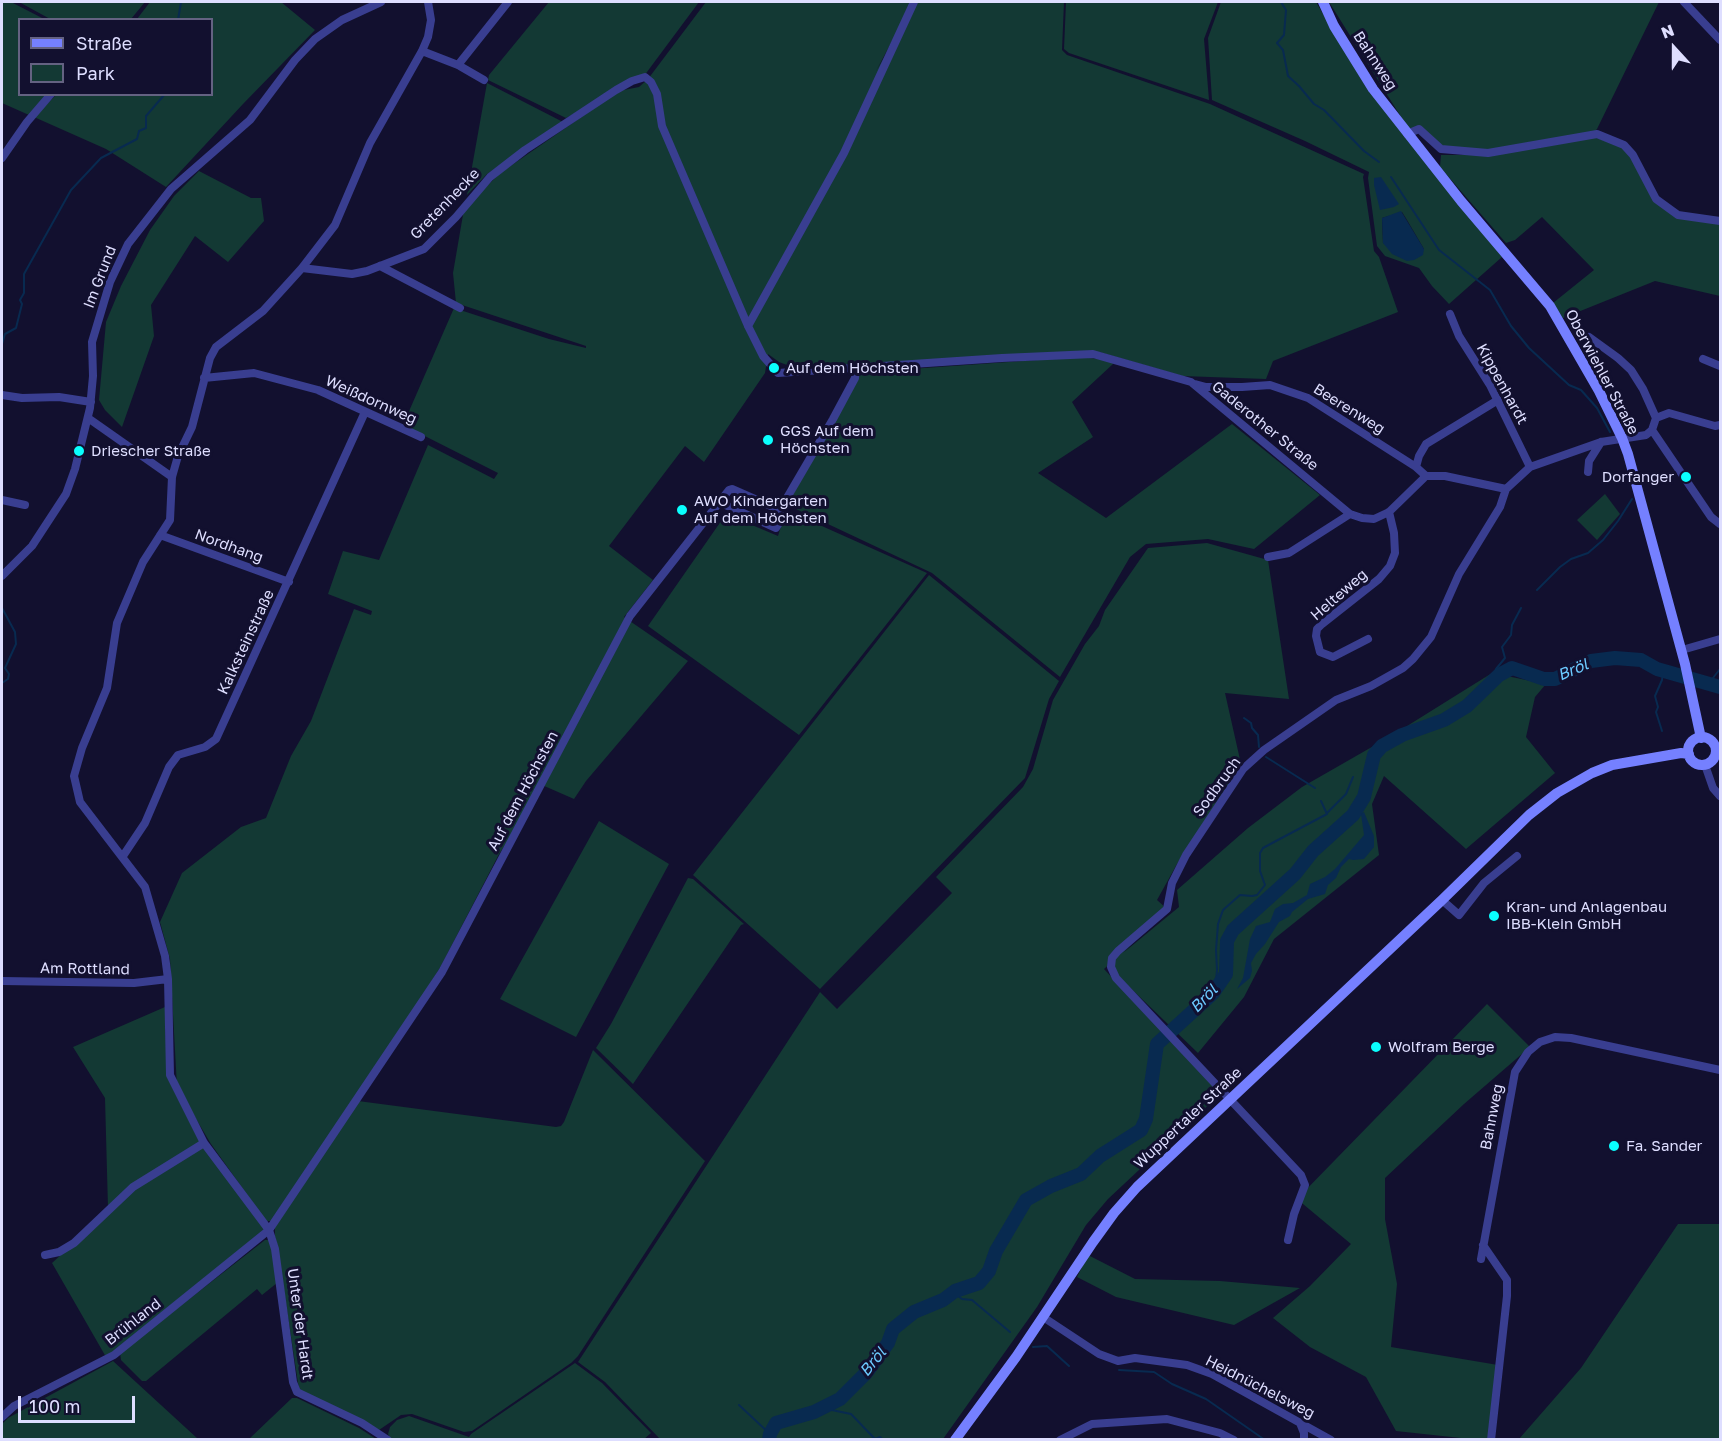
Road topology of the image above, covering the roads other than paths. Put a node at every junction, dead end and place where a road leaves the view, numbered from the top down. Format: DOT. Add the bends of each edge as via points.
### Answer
graph roads {
  1 [pos="381,2"];
  2 [pos="428,2"];
  3 [pos="508,2"];
  4 [pos="914,2"];
  5 [pos="1323,2"];
  6 [pos="1684,2"];
  7 [pos="1720,40"];
  8 [pos="422,51"];
  9 [pos="458,65"];
  10 [pos="484,80"];
  11 [pos="49,96"];
  12 [pos="1407,134"];
  13 [pos="2,158"];
  14 [pos="1720,221"];
  15 [pos="380,266"];
  16 [pos="302,268"];
  17 [pos="460,308"];
  18 [pos="1450,314"];
  19 [pos="748,326"];
  20 [pos="1589,337"];
  21 [pos="1703,358"];
  22 [pos="1720,366"];
  23 [pos="856,369"];
  24 [pos="204,378"];
  25 [pos="1191,382"];
  26 [pos="2,395"];
  27 [pos="1498,400"];
  28 [pos="91,402"];
  29 [pos="365,412"];
  30 [pos="88,418"];
  31 [pos="1656,418"];
  32 [pos="1720,424"];
  33 [pos="1652,430"];
  34 [pos="421,437"];
  35 [pos="1622,438"];
  36 [pos="1601,442"];
  37 [pos="1530,466"];
  38 [pos="1416,467"];
  39 [pos="1588,472"];
  40 [pos="1426,476"];
  41 [pos="172,477"];
  42 [pos="1506,489"];
  43 [pos="2,500"];
  44 [pos="719,502"];
  45 [pos="25,505"];
  46 [pos="781,508"];
  47 [pos="1389,512"];
  48 [pos="1350,514"];
  49 [pos="1720,524"];
  50 [pos="160,535"];
  51 [pos="1268,557"];
  52 [pos="2,576"];
  53 [pos="289,582"];
  54 [pos="1368,639"];
  55 [pos="1720,639"];
  56 [pos="1682,650"];
  57 [pos="1701,738"];
  58 [pos="1718,751"];
  59 [pos="1689,754"];
  60 [pos="1705,765"];
  61 [pos="1720,796"];
  62 [pos="123,856"];
  63 [pos="1517,856"];
  64 [pos="1442,900"];
  65 [pos="168,979"];
  66 [pos="2,981"];
  67 [pos="1720,1070"];
  68 [pos="1230,1099"];
  69 [pos="204,1143"];
  70 [pos="269,1230"];
  71 [pos="1288,1240"];
  72 [pos="1483,1245"];
  73 [pos="45,1255"];
  74 [pos="1481,1259"];
  75 [pos="1043,1317"];
  76 [pos="2,1413"];
  77 [pos="1300,1423"];
  78 [pos="388,1440"];
  79 [pos="955,1440"];
  80 [pos="1060,1440"];
  81 [pos="1234,1440"];
  82 [pos="1304,1440"];
  83 [pos="1331,1440"];
  84 [pos="1491,1440"];
  1 -- 28 [label="street, Im Grund" via="342,20 315,39 250,120 171,189 128,244 110,282 92,342"];
  2 -- 8 [label="street" via="431,20"];
  3 -- 9 [label="street"];
  4 -- 19 [label="street" via="844,153"];
  5 -- 12 [label="main road, Bahnweg" via="1373,89"];
  6 -- 7 [label="street"];
  8 -- 9 [label="street"];
  8 -- 16 [label="street" via="370,143 335,225"];
  9 -- 10 [label="street"];
  11 -- 13 [label="street"];
  12 -- 14 [label="street" via="1419,129 1441,149 1488,153 1597,134 1633,154 1656,199 1678,215"];
  12 -- 35 [label="main road, Oberwiehler Straße" via="1550,306"];
  15 -- 16 [label="street, Gretenhecke" via="352,274"];
  15 -- 17 [label="street"];
  15 -- 19 [label="street, Gretenhecke" via="424,249 490,177 525,150 632,81 645,77 657,94 662,126"];
  16 -- 24 [label="street" via="264,311 216,348"];
  18 -- 27 [label="street, Kippenhardt"];
  19 -- 23 [label="street, Gaderother Straße" via="763,356 778,373"];
  20 -- 31 [label="street" via="1631,370"];
  21 -- 22 [label="street"];
  23 -- 25 [label="street, Gaderother Straße" via="1093,354"];
  23 -- 46 [label="street" via="833,419"];
  24 -- 29 [label="street, Weißdornweg" via="254,373 318,390"];
  24 -- 41 [label="street" via="192,427"];
  25 -- 38 [label="street, Beerenweg" via="1206,387 1270,385 1308,398"];
  25 -- 48 [label="street, Gaderother Straße"];
  26 -- 28 [label="street"];
  27 -- 37 [label="street, Kippenhardt"];
  27 -- 38 [label="street" via="1426,444"];
  28 -- 30 [label="street, Im Grund"];
  29 -- 34 [label="street, Weißdornweg"];
  29 -- 53 [label="street, Kalksteinstraße"];
  30 -- 41 [label="street"];
  30 -- 52 [label="street, Im Grund" via="66,494 32,546"];
  31 -- 32 [label="street" via="1669,413 1715,426"];
  31 -- 33 [label="street"];
  33 -- 35 [label="street" via="1646,435"];
  33 -- 49 [label="street" via="1711,517"];
  35 -- 36 [label="street"];
  35 -- 56 [label="main road, Oberwiehler Straße"];
  36 -- 37 [label="street"];
  36 -- 39 [label="street" via="1589,461"];
  37 -- 42 [label="street"];
  38 -- 40 [label="street, Beerenweg"];
  40 -- 42 [label="street"];
  40 -- 47 [label="street"];
  41 -- 50 [label="street" via="170,520"];
  42 -- 68 [label="street, Sodbruch" via="1431,637 1413,659 1371,686 1336,700 1243,769 1186,855 1172,883 1167,909 1112,958 1116,978"];
  43 -- 45 [label="street"];
  44 -- 46 [label="street" via="732,489"];
  44 -- 46 [label="street" via="776,528"];
  44 -- 70 [label="street, Auf dem Höchsten" via="630,616 442,972"];
  47 -- 48 [label="street" via="1374,519"];
  47 -- 54 [label="street, Helteweg" via="1395,553 1390,566 1322,624 1316,636 1320,652 1334,657"];
  48 -- 51 [label="street" via="1289,553"];
  50 -- 53 [label="street, Nordhang"];
  50 -- 62 [label="street" via="143,562 117,623 107,688 74,776 80,802"];
  53 -- 62 [label="street, Kalksteinstraße" via="216,738 205,747 178,755 145,824"];
  55 -- 56 [label="street"];
  56 -- 57 [label="main road, Oberwiehler Straße"];
  57 -- 58 [label="main road" via="1713,743"];
  57 -- 59 [label="main road" via="1691,743"];
  58 -- 60 [label="main road"];
  59 -- 60 [label="main road" via="1693,762"];
  59 -- 64 [label="main road, Wuppertaler Straße" via="1626,762 1592,773 1557,793"];
  60 -- 61 [label="street"];
  62 -- 65 [label="street" via="145,887"];
  63 -- 64 [label="street" via="1484,883 1459,915"];
  64 -- 68 [label="main road, Wuppertaler Straße"];
  65 -- 66 [label="street, Am Rottland" via="134,983"];
  65 -- 69 [label="street" via="170,1075"];
  67 -- 72 [label="street, Bahnweg" via="1570,1038 1540,1042 1515,1072"];
  68 -- 71 [label="street, Sodbruch" via="1301,1175 1305,1185"];
  68 -- 75 [label="main road, Wuppertaler Straße" via="1114,1213"];
  69 -- 70 [label="street"];
  69 -- 73 [label="street" via="133,1187 74,1243"];
  70 -- 76 [label="street, Brühland" via="114,1355"];
  70 -- 78 [label="street, Unter der Hardt" via="297,1392"];
  72 -- 74 [label="street, Bahnweg"];
  72 -- 84 [label="street" via="1507,1280"];
  75 -- 77 [label="street, Heidnüchelsweg" via="1099,1354 1118,1361 1135,1358 1187,1365 1212,1374"];
  75 -- 79 [label="main road, Wuppertaler Straße"];
  77 -- 82 [label="street"];
  77 -- 83 [label="street, Heidnüchelsweg"];
  80 -- 81 [label="street" via="1092,1424 1167,1419"];
}
